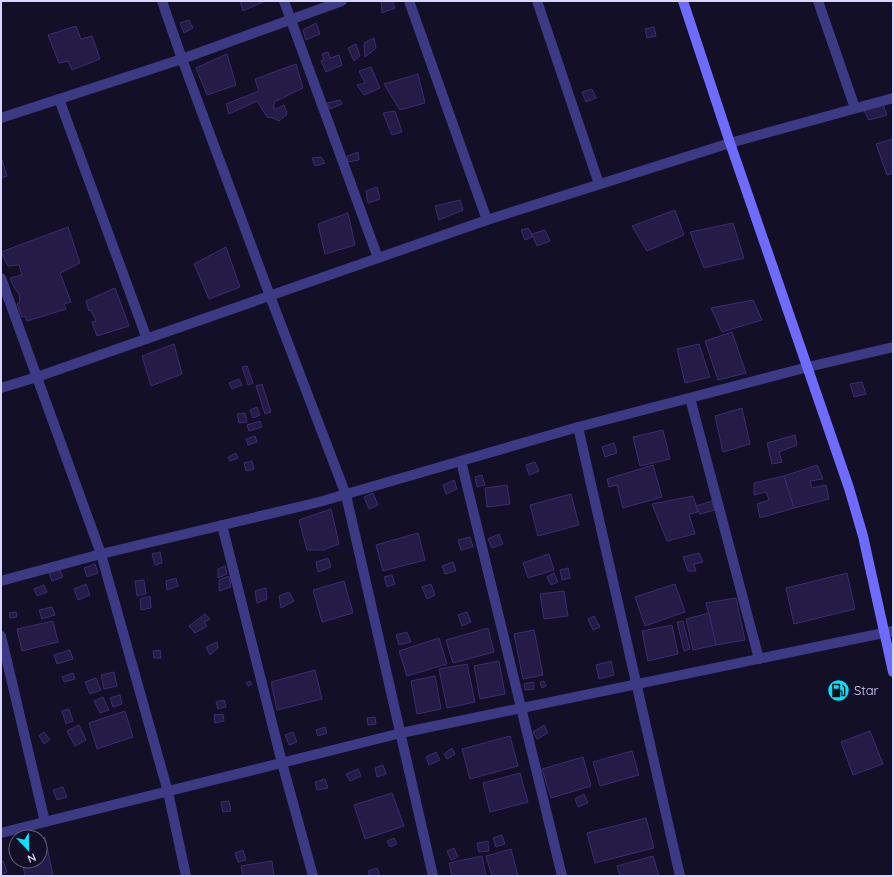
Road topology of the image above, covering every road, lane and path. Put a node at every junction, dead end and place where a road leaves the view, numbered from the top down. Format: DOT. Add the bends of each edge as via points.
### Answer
graph roads {
  1 [pos="162,1"];
  2 [pos="284,1"];
  3 [pos="342,1"];
  4 [pos="409,1"];
  5 [pos="537,1"];
  6 [pos="683,1"];
  7 [pos="818,1"];
  8 [pos="290,20"];
  9 [pos="182,59"];
  10 [pos="893,98"];
  11 [pos="58,99"];
  12 [pos="855,108"];
  13 [pos="1,118"];
  14 [pos="730,143"];
  15 [pos="599,184"];
  16 [pos="487,220"];
  17 [pos="378,258"];
  18 [pos="1,278"];
  19 [pos="270,296"];
  20 [pos="147,339"];
  21 [pos="893,347"];
  22 [pos="808,368"];
  23 [pos="37,377"];
  24 [pos="1,388"];
  25 [pos="690,398"];
  26 [pos="578,427"];
  27 [pos="461,461"];
  28 [pos="346,495"];
  29 [pos="222,526"];
  30 [pos="102,554"];
  31 [pos="1,581"];
  32 [pos="889,632"];
  33 [pos="1,636"];
  34 [pos="759,659"];
  35 [pos="893,672"];
  36 [pos="637,685"];
  37 [pos="521,709"];
  38 [pos="401,733"];
  39 [pos="282,763"];
  40 [pos="168,792"];
  41 [pos="45,822"];
  42 [pos="1,833"];
  43 [pos="186,876"];
  44 [pos="313,876"];
  45 [pos="433,876"];
  46 [pos="562,876"];
  47 [pos="680,876"];
  1 -- 9 [label="street"];
  2 -- 8 [label="street"];
  3 -- 8 [label="street"];
  4 -- 16 [label="street"];
  5 -- 15 [label="street"];
  6 -- 14 [label="street"];
  7 -- 12 [label="street"];
  8 -- 9 [label="street"];
  8 -- 17 [label="street"];
  9 -- 11 [label="street"];
  9 -- 19 [label="street"];
  10 -- 12 [label="street"];
  11 -- 13 [label="street"];
  11 -- 20 [label="street"];
  12 -- 14 [label="street"];
  14 -- 15 [label="street"];
  14 -- 22 [label="street"];
  15 -- 16 [label="street"];
  16 -- 17 [label="street"];
  17 -- 19 [label="street"];
  18 -- 23 [label="street"];
  19 -- 20 [label="street"];
  19 -- 28 [label="street"];
  20 -- 23 [label="street"];
  21 -- 22 [label="street"];
  22 -- 25 [label="street"];
  22 -- 32 [label="street" via="849,488"];
  23 -- 24 [label="street"];
  23 -- 30 [label="street"];
  25 -- 26 [label="street"];
  25 -- 34 [label="street"];
  26 -- 27 [label="street"];
  26 -- 36 [label="street"];
  27 -- 28 [label="street"];
  27 -- 37 [label="street"];
  28 -- 29 [label="street"];
  28 -- 38 [label="street"];
  29 -- 30 [label="street"];
  29 -- 39 [label="street"];
  30 -- 31 [label="street"];
  30 -- 40 [label="street"];
  32 -- 34 [label="street"];
  32 -- 35 [label="street"];
  33 -- 41 [label="street"];
  34 -- 36 [label="street"];
  36 -- 37 [label="street"];
  36 -- 47 [label="street"];
  37 -- 38 [label="street"];
  37 -- 46 [label="street"];
  38 -- 39 [label="street"];
  38 -- 45 [label="street"];
  39 -- 40 [label="street"];
  39 -- 44 [label="street"];
  40 -- 41 [label="street"];
  40 -- 43 [label="street"];
  41 -- 42 [label="street"];
}
